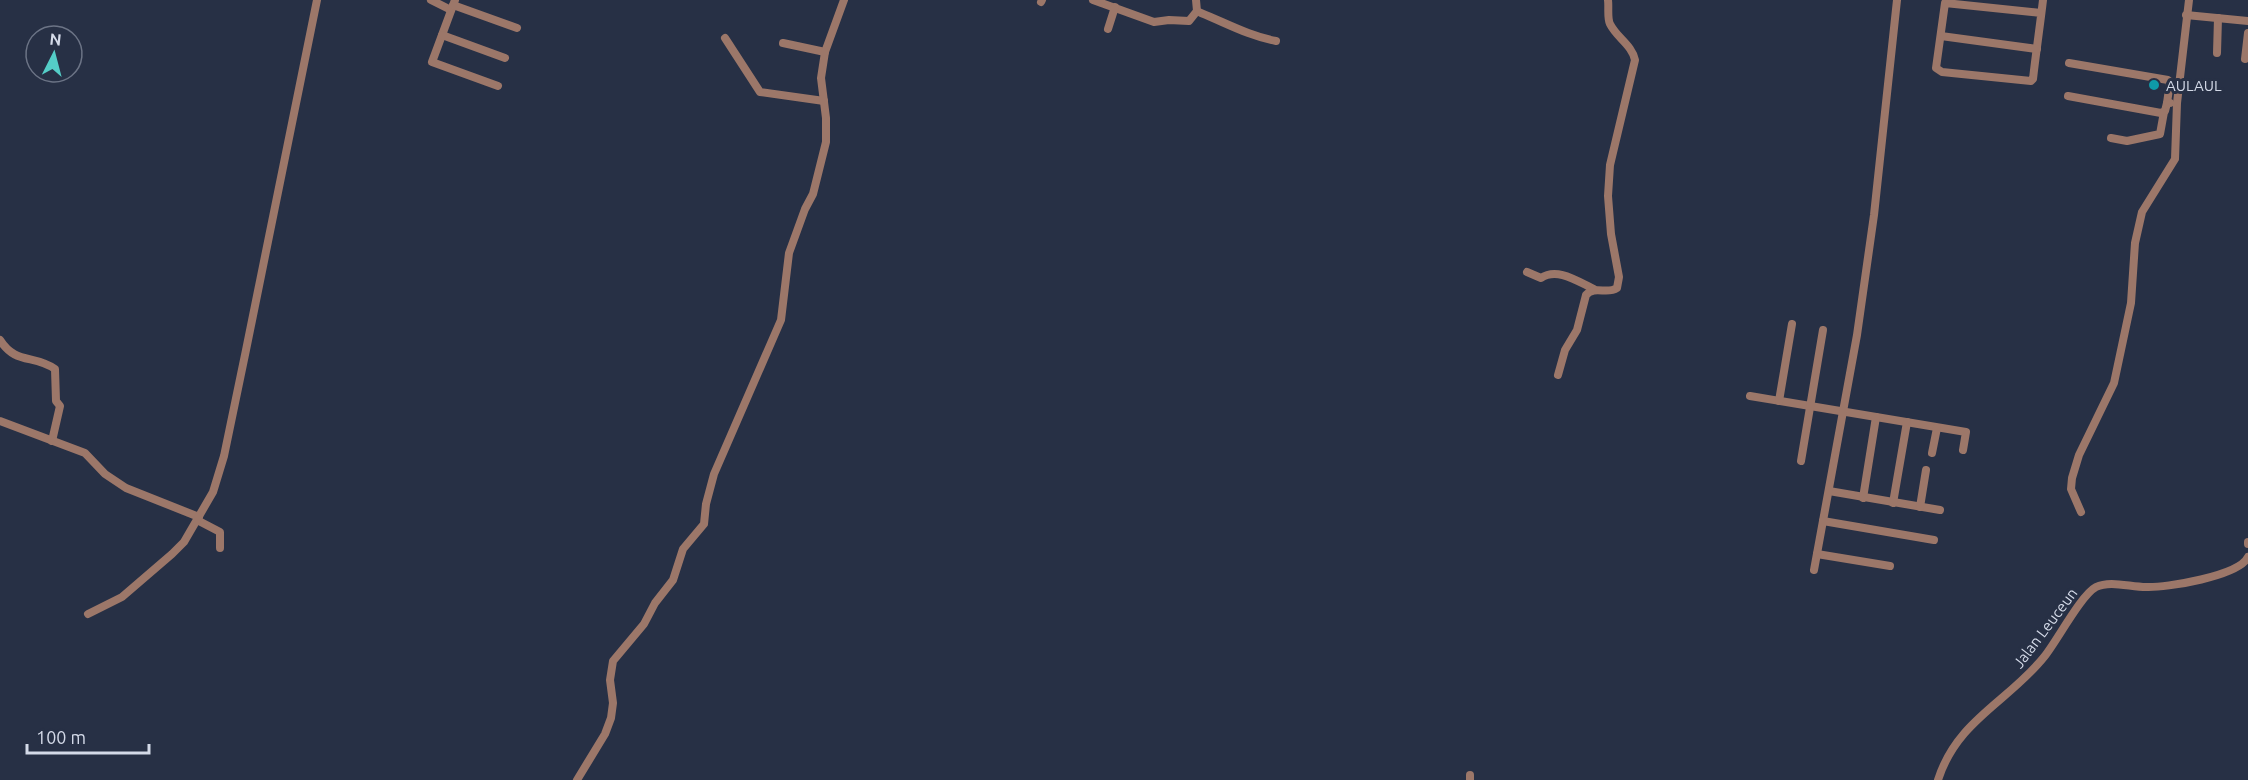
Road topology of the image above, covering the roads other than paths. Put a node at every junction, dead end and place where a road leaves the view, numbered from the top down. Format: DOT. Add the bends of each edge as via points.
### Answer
graph roads {
  1 [pos="316,0"];
  2 [pos="431,0"];
  3 [pos="844,0"];
  4 [pos="1093,0"];
  5 [pos="1196,0"];
  6 [pos="1608,0"];
  7 [pos="1897,0"];
  8 [pos="2043,0"];
  9 [pos="2189,0"];
  10 [pos="453,5"];
  11 [pos="1115,7"];
  12 [pos="1197,11"];
  13 [pos="2042,13"];
  14 [pos="2186,15"];
  15 [pos="2218,18"];
  16 [pos="2248,21"];
  17 [pos="517,28"];
  18 [pos="1108,29"];
  19 [pos="2248,33"];
  20 [pos="442,35"];
  21 [pos="1941,36"];
  22 [pos="725,38"];
  23 [pos="1276,41"];
  24 [pos="783,43"];
  25 [pos="2037,49"];
  26 [pos="825,52"];
  27 [pos="2217,53"];
  28 [pos="505,58"];
  29 [pos="2245,59"];
  30 [pos="2069,63"];
  31 [pos="498,86"];
  32 [pos="2068,96"];
  33 [pos="824,101"];
  34 [pos="2167,103"];
  35 [pos="2177,104"];
  36 [pos="2164,112"];
  37 [pos="2111,138"];
  38 [pos="1527,272"];
  39 [pos="1594,290"];
  40 [pos="1792,324"];
  41 [pos="1823,330"];
  42 [pos="0,340"];
  43 [pos="1558,375"];
  44 [pos="1750,396"];
  45 [pos="1779,401"];
  46 [pos="1810,406"];
  47 [pos="1843,411"];
  48 [pos="1876,417"];
  49 [pos="0,421"];
  50 [pos="1907,422"];
  51 [pos="1937,428"];
  52 [pos="52,441"];
  53 [pos="1963,450"];
  54 [pos="1932,453"];
  55 [pos="1801,461"];
  56 [pos="1926,470"];
  57 [pos="1828,492"];
  58 [pos="1863,498"];
  59 [pos="1893,503"];
  60 [pos="1920,507"];
  61 [pos="1940,510"];
  62 [pos="2081,512"];
  63 [pos="198,519"];
  64 [pos="1823,521"];
  65 [pos="1934,540"];
  66 [pos="220,548"];
  67 [pos="1817,554"];
  68 [pos="2248,557"];
  69 [pos="1890,566"];
  70 [pos="1814,570"];
  71 [pos="87,614"];
  72 [pos="577,780"];
  73 [pos="1938,780"];
  1 -- 63 [label="street" via="224,456 213,492"];
  2 -- 10 [label="street"];
  3 -- 26 [label="street"];
  4 -- 11 [label="street"];
  5 -- 12 [label="street"];
  6 -- 39 [label="street" via="1609,22 1635,60 1610,165 1611,234 1619,277 1613,291"];
  7 -- 47 [label="street" via="1874,215"];
  8 -- 13 [label="street"];
  9 -- 14 [label="street"];
  10 -- 17 [label="street"];
  10 -- 20 [label="street"];
  11 -- 12 [label="street" via="1157,22 1189,21"];
  11 -- 18 [label="street"];
  12 -- 23 [label="street" via="1254,37"];
  13 -- 21 [label="street" via="1947,3"];
  13 -- 25 [label="street"];
  14 -- 15 [label="street"];
  14 -- 35 [label="street"];
  15 -- 16 [label="street"];
  15 -- 27 [label="street"];
  19 -- 29 [label="street"];
  20 -- 28 [label="street"];
  20 -- 31 [label="street" via="432,62"];
  21 -- 25 [label="street"];
  21 -- 25 [label="street" via="1935,65 1942,72 2028,82 2033,79"];
  22 -- 33 [label="street" via="760,92"];
  24 -- 26 [label="street"];
  26 -- 33 [label="street" via="821,78"];
  30 -- 34 [label="street" via="2168,80"];
  32 -- 36 [label="street"];
  33 -- 72 [label="street" via="826,142 813,194 789,253 781,320 714,474 704,524 683,549 673,580 644,624 613,661 611,718"];
  34 -- 35 [label="street"];
  34 -- 36 [label="street"];
  35 -- 62 [label="street" via="2175,159 2142,212 2135,243 2131,303 2114,383 2079,454 2072,478 2071,489"];
  36 -- 37 [label="street" via="2160,134 2127,141"];
  38 -- 39 [label="street" via="1541,278 1550,272 1559,274"];
  39 -- 43 [label="street" via="1586,295 1577,330 1565,350"];
  40 -- 45 [label="street"];
  41 -- 46 [label="street"];
  42 -- 52 [label="street" via="10,354 55,369 56,401 60,406"];
  44 -- 45 [label="street"];
  45 -- 46 [label="street"];
  46 -- 47 [label="street"];
  46 -- 55 [label="street"];
  47 -- 48 [label="street"];
  47 -- 57 [label="street"];
  48 -- 50 [label="street"];
  48 -- 58 [label="street"];
  49 -- 52 [label="street"];
  50 -- 51 [label="street"];
  50 -- 59 [label="street"];
  51 -- 53 [label="street" via="1966,432"];
  51 -- 54 [label="street"];
  52 -- 63 [label="street" via="85,453 126,488"];
  56 -- 60 [label="street"];
  57 -- 58 [label="street"];
  57 -- 64 [label="street"];
  58 -- 59 [label="street"];
  59 -- 60 [label="street"];
  60 -- 61 [label="street"];
  63 -- 66 [label="street" via="219,532"];
  63 -- 71 [label="street" via="184,542 156,570 123,597"];
  64 -- 65 [label="street"];
  64 -- 67 [label="street"];
  67 -- 69 [label="street"];
  67 -- 70 [label="street"];
  68 -- 73 [label="street, Jalan Leuceun" via="2233,570 2175,586 2106,584 2090,591 2043,658 1957,740"];
}
